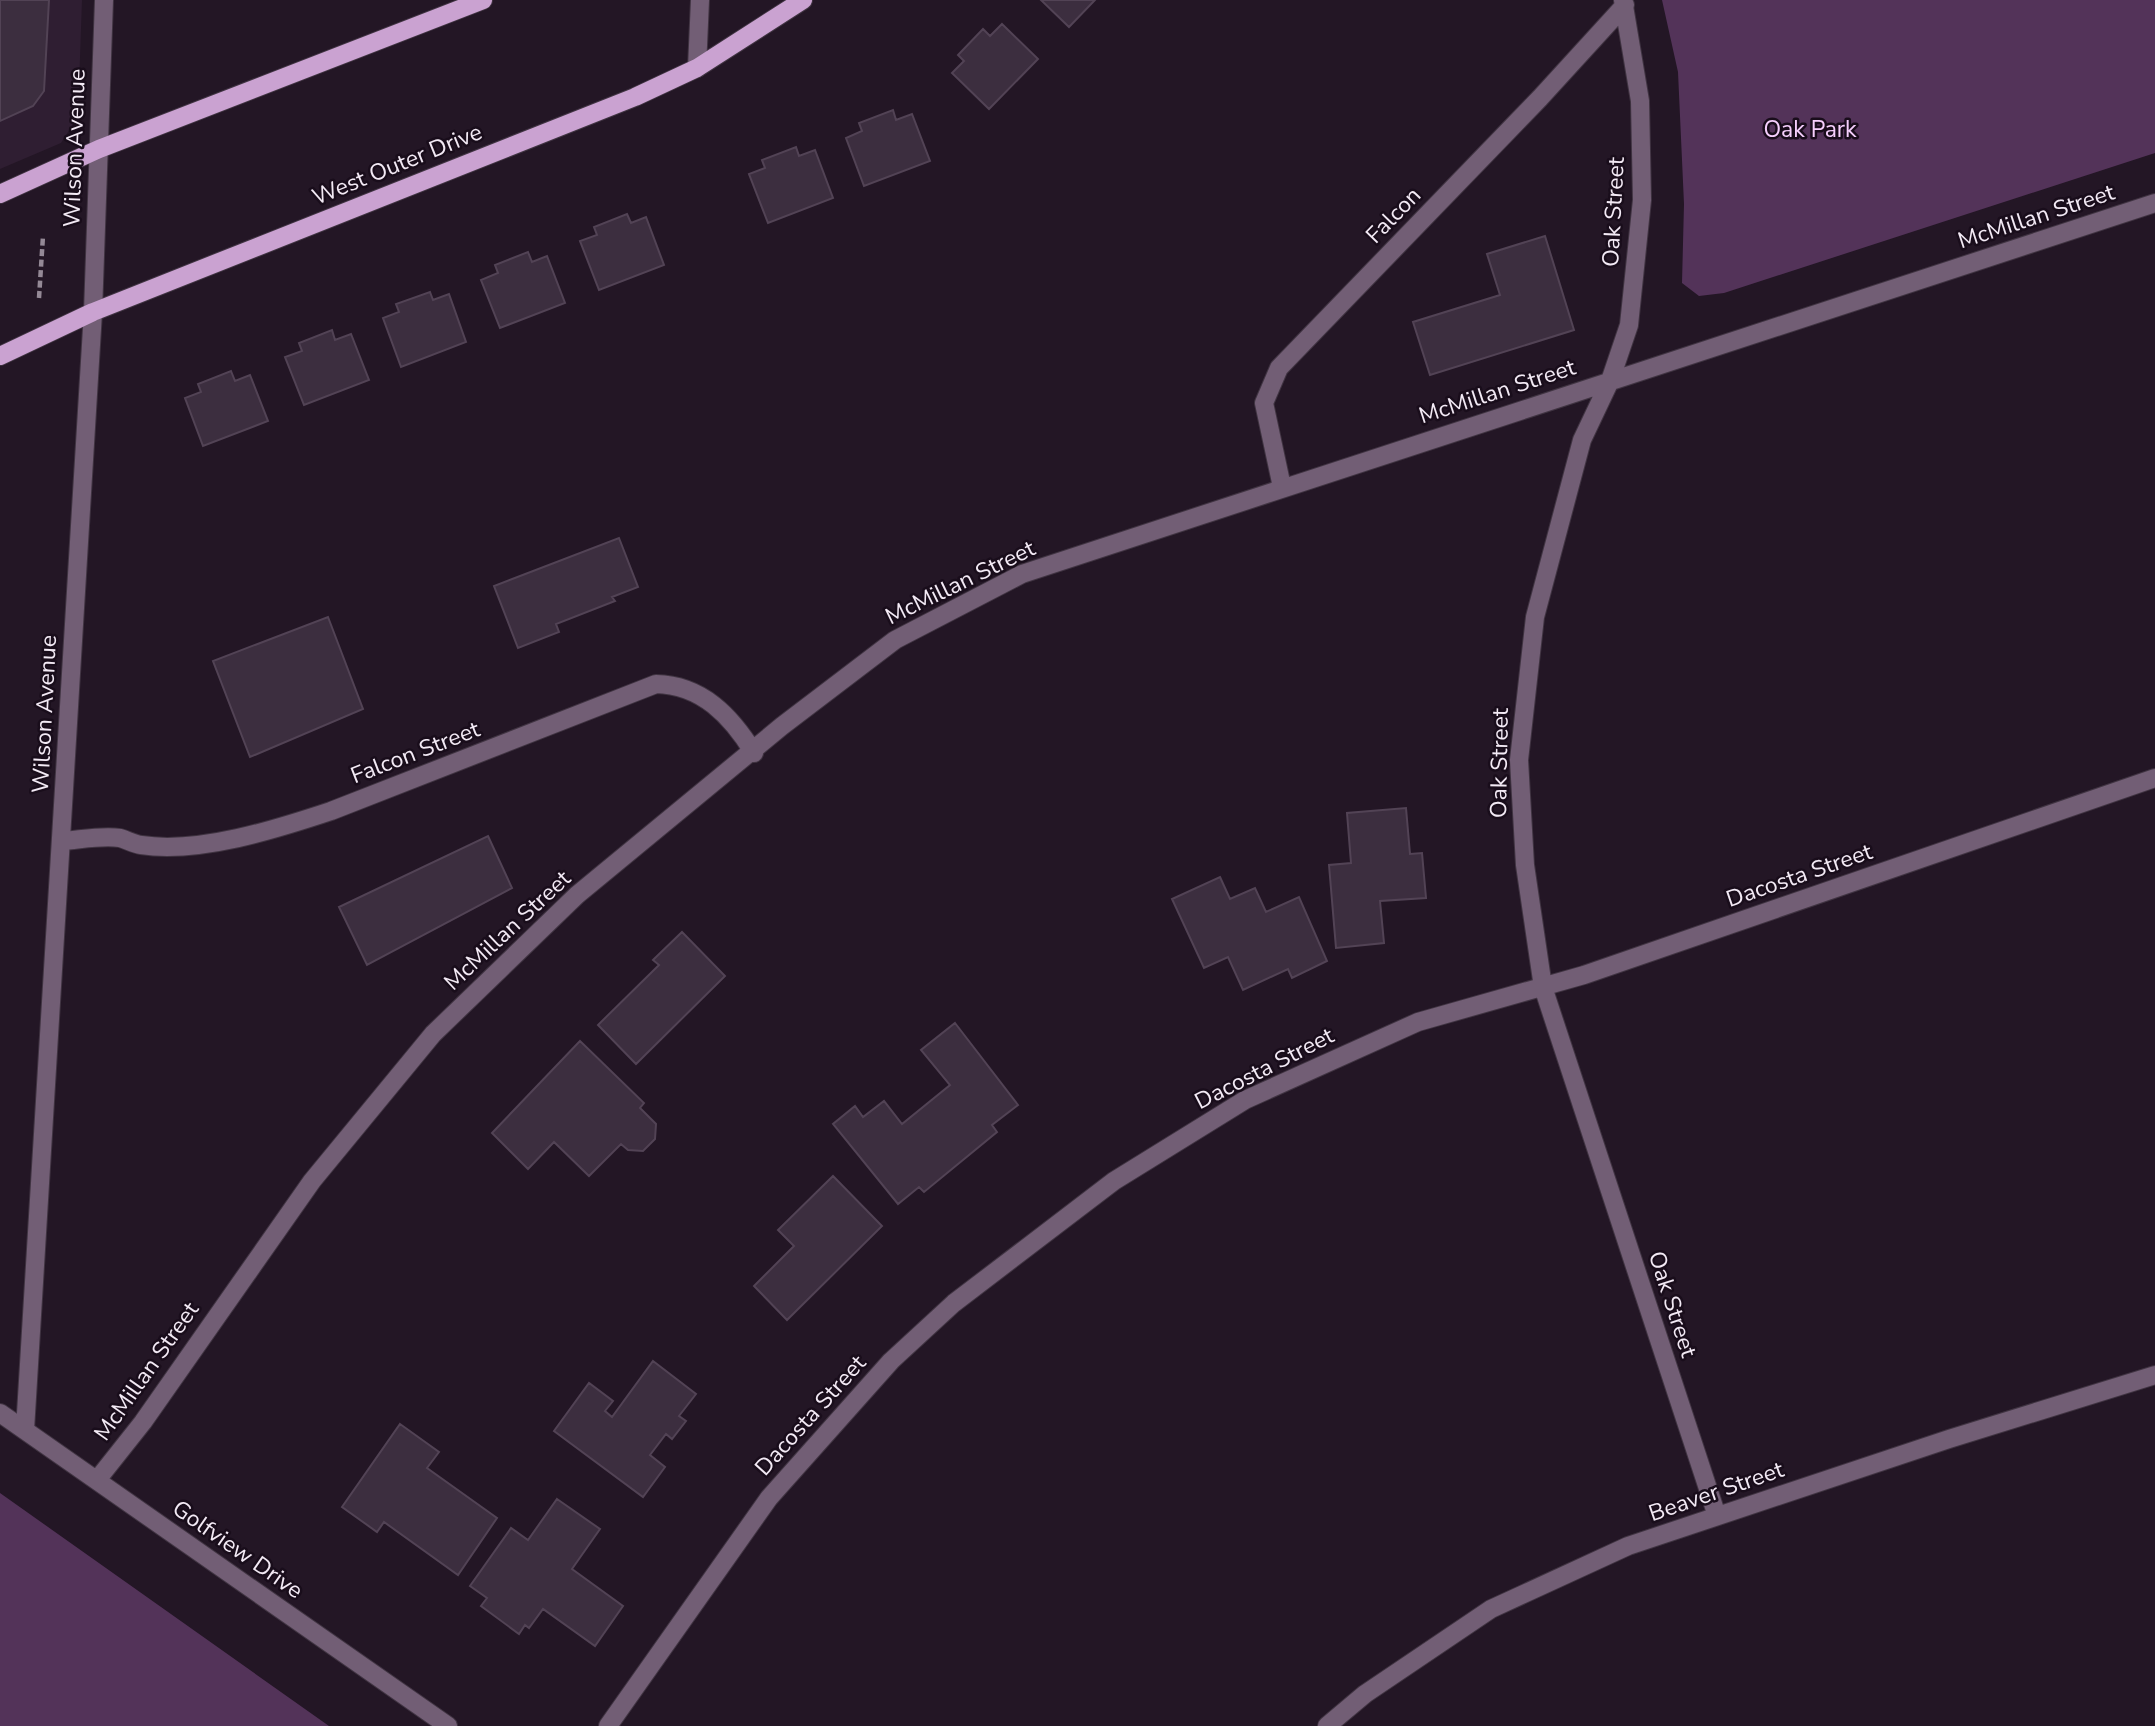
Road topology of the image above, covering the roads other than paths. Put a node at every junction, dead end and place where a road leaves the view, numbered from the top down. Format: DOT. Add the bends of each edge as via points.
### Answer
graph roads {
  1 [pos="104,0"];
  2 [pos="484,0"];
  3 [pos="700,0"];
  4 [pos="803,0"];
  5 [pos="1624,2"];
  6 [pos="696,68"];
  7 [pos="99,149"];
  8 [pos="0,194"];
  9 [pos="2155,203"];
  10 [pos="93,312"];
  11 [pos="0,356"];
  12 [pos="1610,381"];
  13 [pos="1282,486"];
  14 [pos="754,752"];
  15 [pos="2155,778"];
  16 [pos="61,841"];
  17 [pos="1543,988"];
  18 [pos="2155,1375"];
  19 [pos="0,1413"];
  20 [pos="25,1430"];
  21 [pos="97,1480"];
  22 [pos="1717,1516"];
  23 [pos="448,1726"];
  24 [pos="608,1726"];
  25 [pos="1327,1726"];
  1 -- 7 [label="street, Wilson Avenue"];
  2 -- 7 [label="main road"];
  3 -- 6 [label="street"];
  4 -- 6 [label="main road, West Outer Drive"];
  5 -- 12 [label="street, Oak Street" via="1640,101 1642,200 1629,325"];
  5 -- 13 [label="street, Falcon" via="1540,98 1279,368 1264,402"];
  6 -- 10 [label="main road, West Outer Drive" via="635,97"];
  7 -- 8 [label="main road"];
  7 -- 10 [label="street, Wilson Avenue"];
  9 -- 12 [label="street, McMillan Street"];
  10 -- 11 [label="main road, West Outer Drive"];
  10 -- 16 [label="street, Wilson Avenue"];
  12 -- 13 [label="street, McMillan Street"];
  12 -- 17 [label="street, Oak Street" via="1582,440 1535,617 1524,692 1519,760 1525,865"];
  13 -- 14 [label="street, McMillan Street" via="1022,574 895,640"];
  14 -- 16 [label="street, Falcon Street" via="735,722 699,695 677,685 656,684 276,830 186,845 140,845 119,838"];
  14 -- 21 [label="street, McMillan Street" via="577,895 433,1034 312,1181"];
  15 -- 17 [label="street, Dacosta Street"];
  16 -- 20 [label="street, Wilson Avenue"];
  17 -- 22 [label="street, Oak Street"];
  17 -- 24 [label="street, Dacosta Street" via="1418,1022 1245,1100 1114,1181 954,1303 891,1361 769,1498"];
  18 -- 22 [label="street, Beaver Street"];
  19 -- 20 [label="street, Golfview Drive"];
  20 -- 21 [label="street, Golfview Drive"];
  21 -- 23 [label="street, Golfview Drive"];
  22 -- 25 [label="street, Beaver Street" via="1628,1546 1491,1609 1365,1694"];
}
